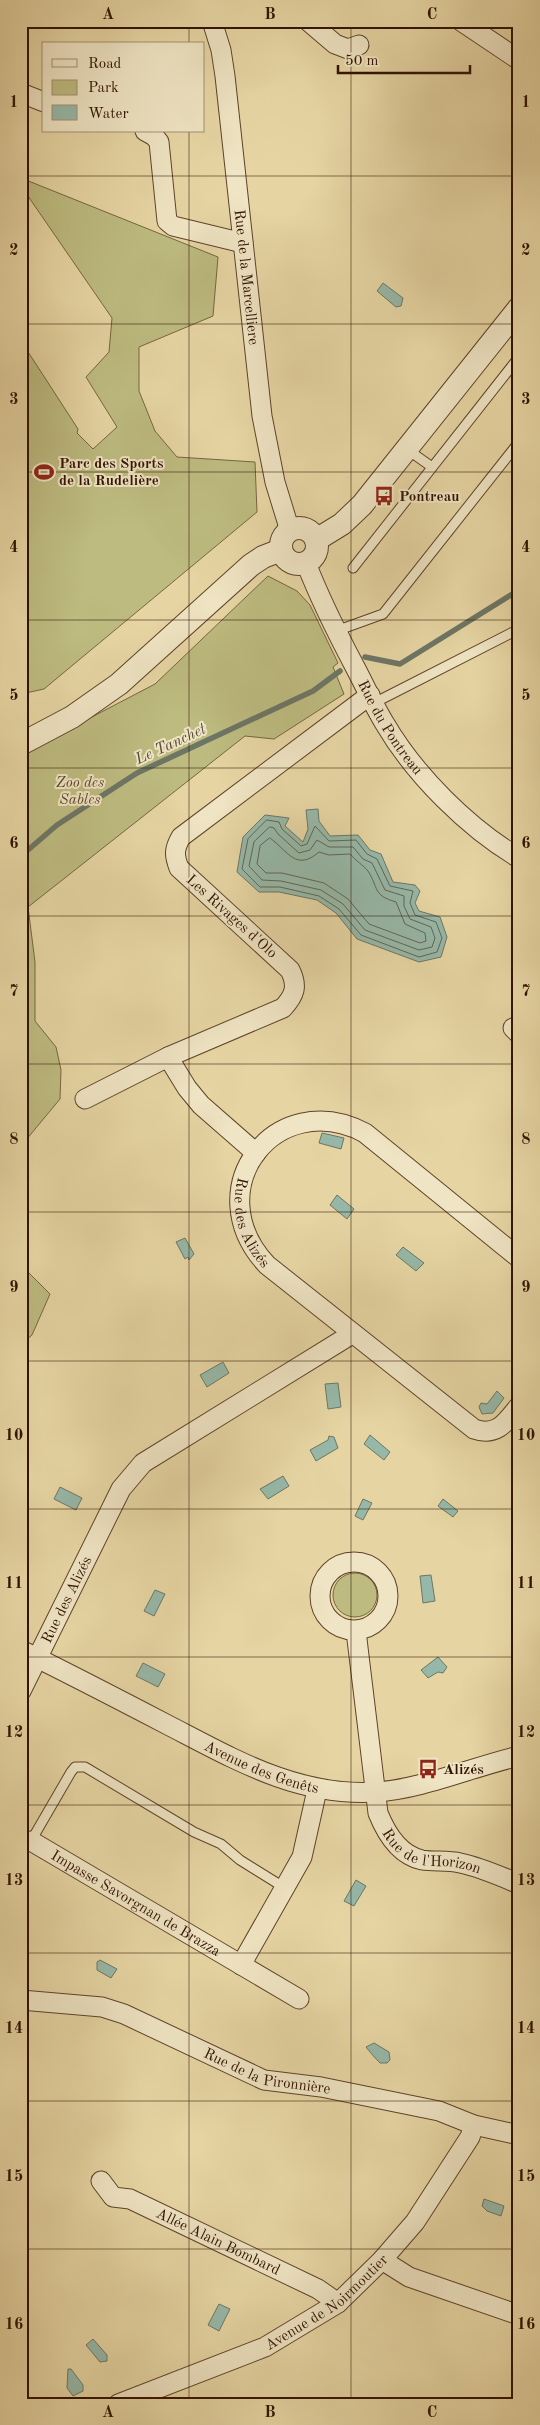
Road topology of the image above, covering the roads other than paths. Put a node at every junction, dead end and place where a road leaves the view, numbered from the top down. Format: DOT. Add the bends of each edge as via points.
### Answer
graph roads {
  1 [pos="212,21"];
  2 [pos="308,21"];
  3 [pos="460,21"];
  4 [pos="359,45"];
  5 [pos="519,60"];
  6 [pos="21,93"];
  7 [pos="42,101"];
  8 [pos="147,132"];
  9 [pos="243,243"];
  10 [pos="519,308"];
  11 [pos="519,357"];
  12 [pos="519,442"];
  13 [pos="408,450"];
  14 [pos="432,467"];
  15 [pos="316,540"];
  16 [pos="285,541"];
  17 [pos="306,564"];
  18 [pos="353,568"];
  19 [pos="519,629"];
  20 [pos="336,631"];
  21 [pos="372,699"];
  22 [pos="45,730"];
  23 [pos="21,732"];
  24 [pos="21,744"];
  25 [pos="519,858"];
  26 [pos="168,1057"];
  27 [pos="85,1099"];
  28 [pos="256,1153"];
  29 [pos="519,1258"];
  30 [pos="352,1334"];
  31 [pos="519,1406"];
  32 [pos="356,1631"];
  33 [pos="21,1650"];
  34 [pos="38,1658"];
  35 [pos="21,1691"];
  36 [pos="519,1756"];
  37 [pos="317,1790"];
  38 [pos="377,1792"];
  39 [pos="26,1847"];
  40 [pos="519,1884"];
  41 [pos="285,1888"];
  42 [pos="241,1965"];
  43 [pos="299,1999"];
  44 [pos="21,2000"];
  45 [pos="474,2125"];
  46 [pos="519,2135"];
  47 [pos="101,2181"];
  48 [pos="382,2260"];
  49 [pos="338,2303"];
  50 [pos="519,2315"];
  51 [pos="118,2404"];
  1 -- 9 [label="street, Rue de la Marcelliere" via="225,76"];
  2 -- 4 [label="street" via="335,44 348,49"];
  3 -- 5 [label="street"];
  6 -- 7 [label="street"];
  8 -- 9 [label="street" via="159,142 167,221 173,226"];
  9 -- 16 [label="street, Rue de la Marcelliere" via="262,416"];
  10 -- 13 [label="street"];
  11 -- 14 [label="lane"];
  12 -- 20 [label="lane" via="383,614"];
  13 -- 14 [label="lane"];
  13 -- 15 [label="street" via="362,505 342,524"];
  14 -- 18 [label="lane"];
  15 -- 16 [label="street" via="307,530 298,528"];
  15 -- 17 [label="street" via="317,551"];
  16 -- 17 [label="street" via="290,562"];
  16 -- 22 [label="street" via="251,565 119,684 72,717"];
  17 -- 20 [label="street, Rue du Pontreau"];
  19 -- 21 [label="lane"];
  20 -- 21 [label="street, Rue du Pontreau"];
  21 -- 25 [label="street, Rue du Pontreau" via="385,725 436,791 471,823"];
  21 -- 26 [label="street, Les Rivages d'Olo" via="181,837 175,847 179,868 285,964 295,980 296,989 283,1008"];
  22 -- 23 [label="street"];
  22 -- 24 [label="street"];
  26 -- 27 [label="street, Les Rivages d'Olo"];
  26 -- 28 [label="street" via="201,1105"];
  28 -- 29 [label="street, Rue des Alizés" via="270,1139 296,1125 324,1121 351,1126 365,1133"];
  28 -- 30 [label="street, Rue des Alizés" via="242,1179 239,1197 245,1235 267,1265"];
  30 -- 31 [label="street, Rue des Alizés" via="474,1429 484,1432 499,1429"];
  30 -- 34 [label="street, Rue des Alizés" via="143,1463 121,1488"];
  32 -- 38 [label="street, Rue de l'Horizon"];
  33 -- 34 [label="street, Avenue des Genêts"];
  34 -- 35 [label="street, Rue des Alizés"];
  34 -- 37 [label="street, Avenue des Genêts" via="245,1763"];
  36 -- 38 [label="street, Avenue des Genêts" via="414,1786"];
  37 -- 38 [label="street, Avenue des Genêts"];
  37 -- 41 [label="street" via="307,1842"];
  38 -- 40 [label="street, Rue de l'Horizon" via="378,1813 384,1828 410,1855 421,1860 461,1863"];
  39 -- 41 [label="lane" via="71,1772 75,1767 85,1767 194,1832 221,1844"];
  39 -- 42 [label="street, Impasse Savorgnan de Brazza"];
  41 -- 42 [label="street"];
  42 -- 43 [label="street, Impasse Savorgnan de Brazza"];
  44 -- 45 [label="street, Rue de la Pironnière" via="102,2008 124,2014 264,2080 321,2087 439,2111"];
  45 -- 46 [label="street, Rue de la Pironnière"];
  45 -- 48 [label="street, Avenue de Noirmoutier" via="414,2222"];
  47 -- 49 [label="street, Allée Alain Bombard" via="113,2197 130,2199 318,2289"];
  48 -- 49 [label="street, Avenue de Noirmoutier"];
  48 -- 50 [label="street" via="409,2276"];
  49 -- 51 [label="street, Avenue de Noirmoutier" via="265,2347"];
}
